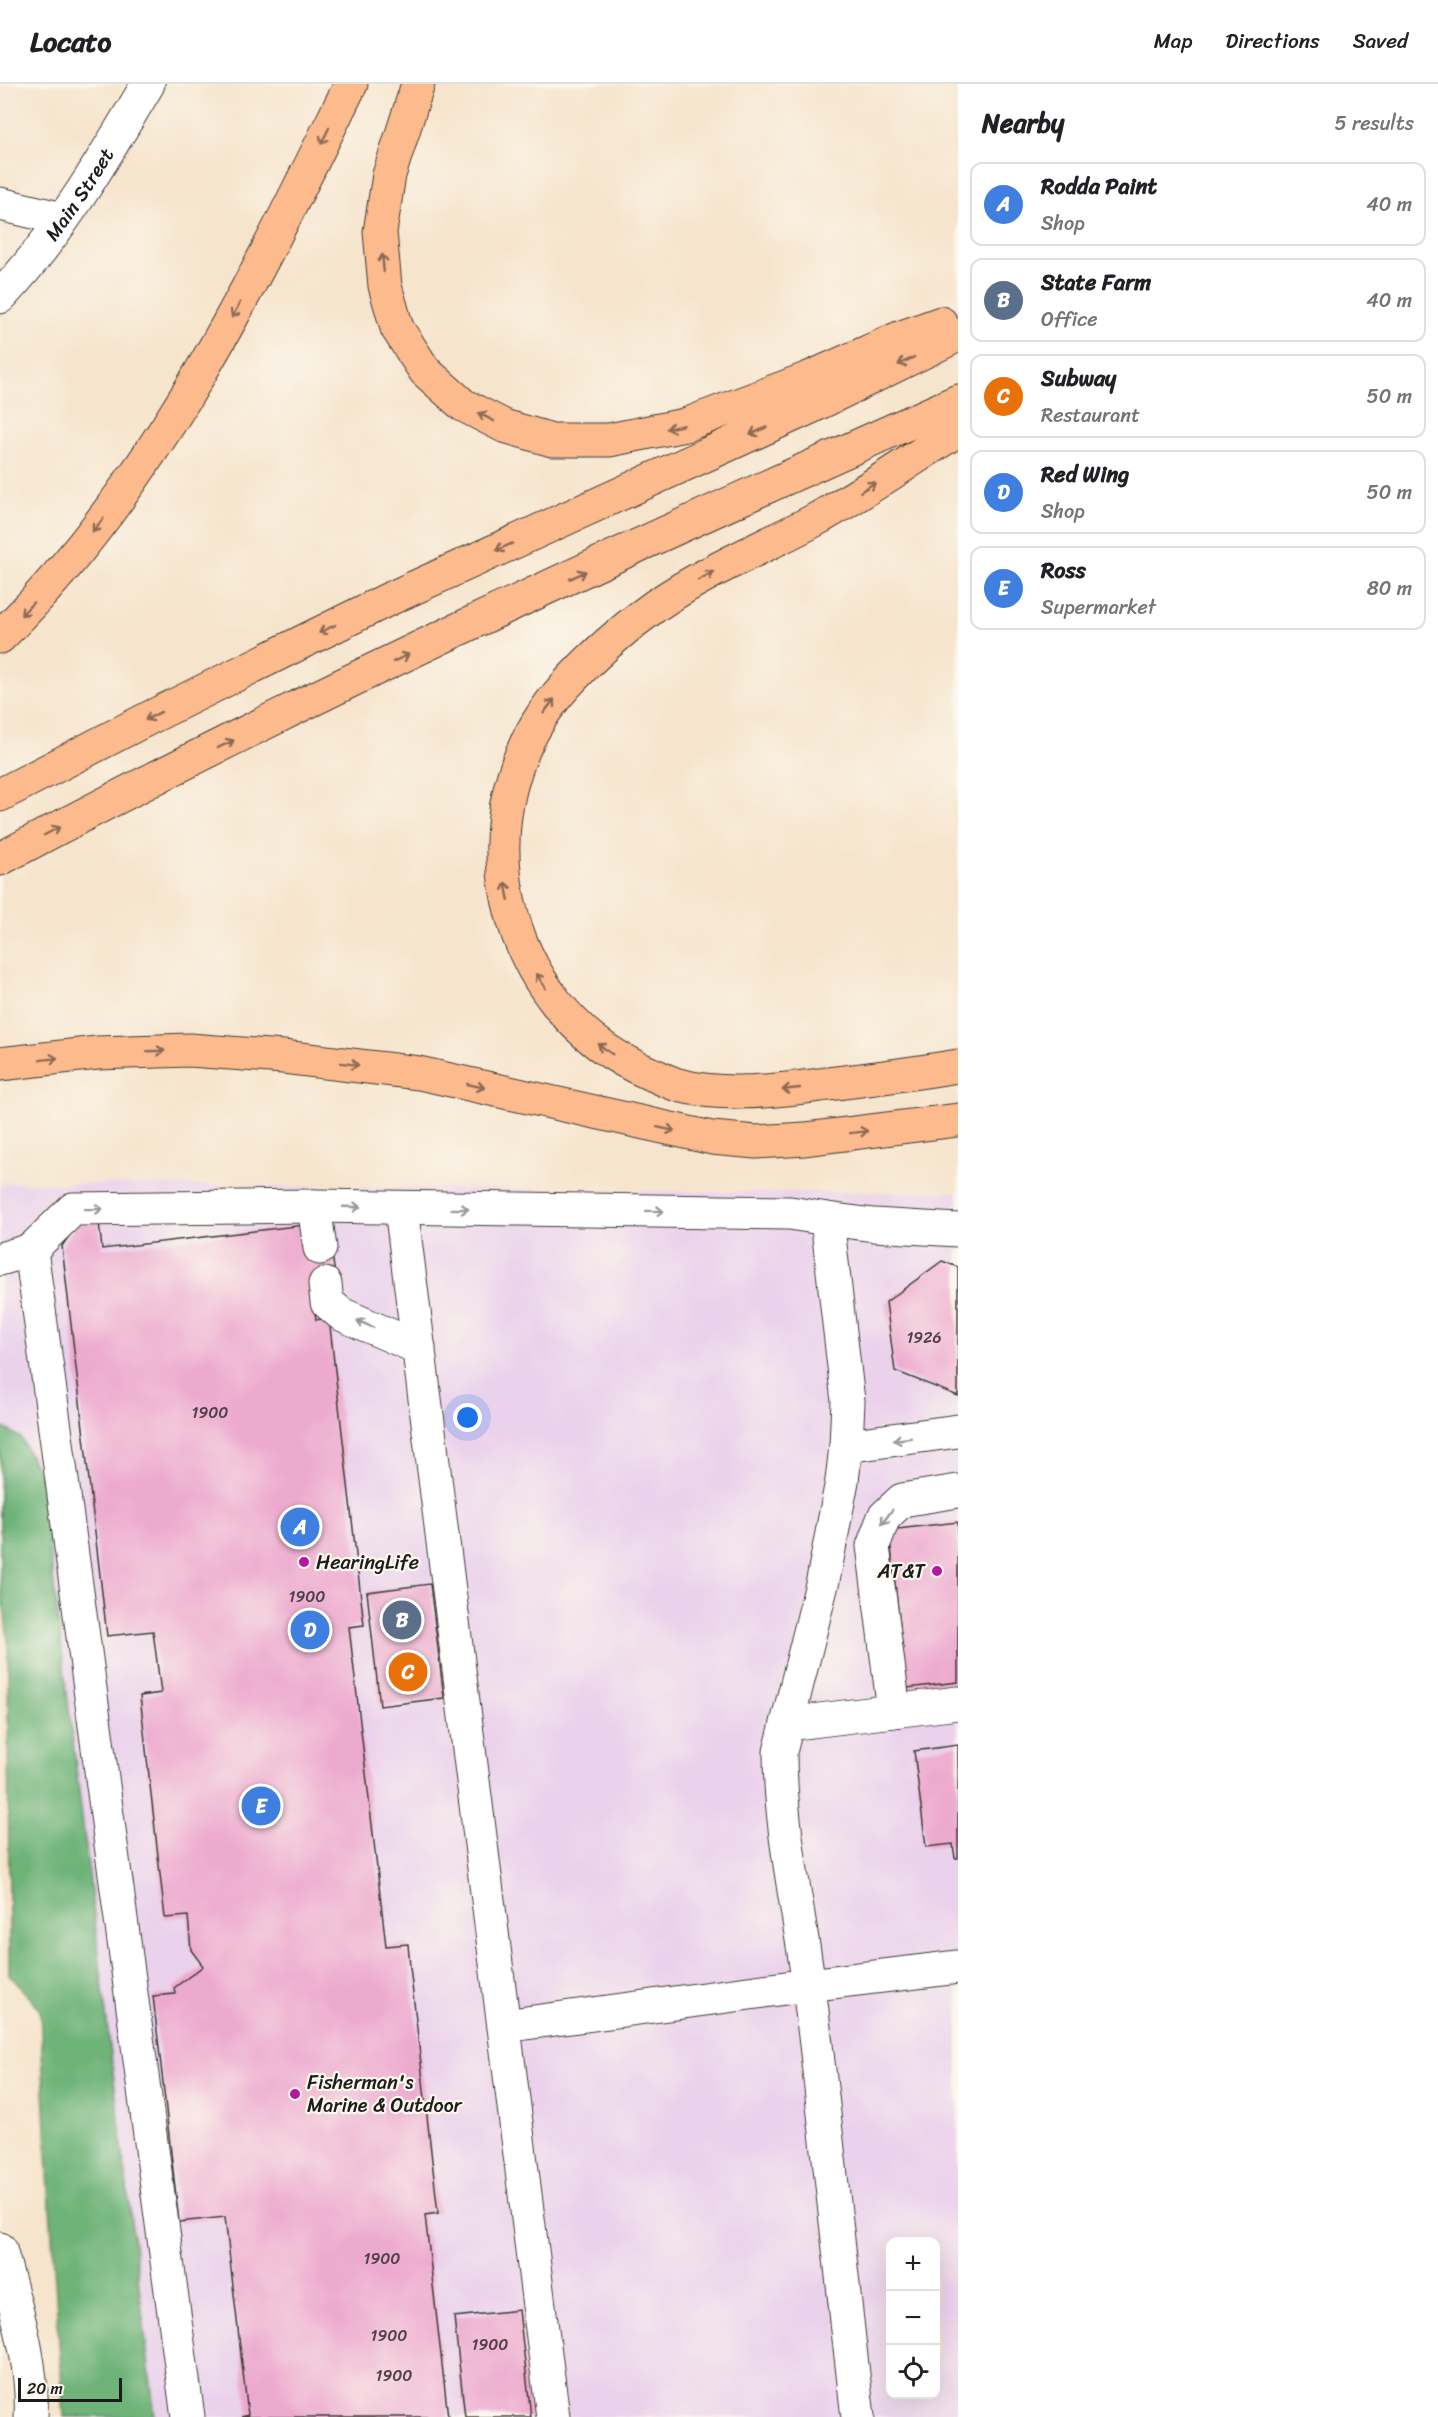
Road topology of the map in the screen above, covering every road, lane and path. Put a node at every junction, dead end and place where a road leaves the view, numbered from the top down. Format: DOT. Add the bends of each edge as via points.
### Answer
graph roads {
  1 [pos="148,84"];
  2 [pos="351,84"];
  3 [pos="418,84"];
  4 [pos="0,204"];
  5 [pos="63,219"];
  6 [pos="0,297"];
  7 [pos="958,317"];
  8 [pos="958,335"];
  9 [pos="810,393"];
  10 [pos="958,401"];
  11 [pos="958,430"];
  12 [pos="0,638"];
  13 [pos="0,795"];
  14 [pos="0,859"];
  15 [pos="0,1064"];
  16 [pos="956,1065"];
  17 [pos="958,1120"];
  18 [pos="314,1206"];
  19 [pos="401,1209"];
  20 [pos="827,1219"];
  21 [pos="958,1230"];
  22 [pos="320,1248"];
  23 [pos="31,1250"];
  24 [pos="0,1259"];
  25 [pos="325,1284"];
  26 [pos="419,1348"];
  27 [pos="958,1431"];
  28 [pos="846,1446"];
  29 [pos="958,1491"];
  30 [pos="958,1703"];
  31 [pos="894,1710"];
  32 [pos="787,1724"];
  33 [pos="958,1967"];
  34 [pos="808,1985"];
  35 [pos="504,2026"];
  36 [pos="0,2249"];
  37 [pos="31,2417"];
  38 [pos="188,2417"];
  39 [pos="553,2417"];
  40 [pos="858,2417"];
  1 -- 5 [label="street, Main Street"];
  2 -- 12 [label="highway, one-way" via="274,239 170,427 54,581"];
  9 -- 3 [label="highway, one-way" via="609,440 552,440 504,426 463,405 425,371 397,328 385,286 380,232 389,175"];
  4 -- 5 [label="street"];
  5 -- 6 [label="street, Main Street"];
  7 -- 9 [label="highway" via="899,338"];
  8 -- 9 [label="highway, one-way"];
  9 -- 13 [label="highway, one-way"];
  14 -- 10 [label="highway, one-way" via="115,798 476,622"];
  16 -- 11 [label="highway, one-way" via="890,1077 744,1093 678,1084 610,1054 563,1013 522,948 505,884 502,850 505,812 514,776 528,744 547,708 591,659 655,606 818,518"];
  15 -- 17 [label="highway, one-way" via="97,1053 190,1050 293,1058 419,1073 712,1138 756,1142"];
  18 -- 19 [label="street, one-way"];
  18 -- 22 [label="street"];
  23 -- 18 [label="street, one-way" via="73,1209"];
  19 -- 20 [label="street, one-way" via="790,1213"];
  19 -- 26 [label="street"];
  20 -- 21 [label="street" via="874,1226"];
  20 -- 28 [label="street" via="848,1401"];
  23 -- 24 [label="street"];
  23 -- 38 [label="street"];
  26 -- 25 [label="street, one-way" via="341,1314 327,1302"];
  26 -- 35 [label="street"];
  27 -- 28 [label="street, one-way"];
  28 -- 32 [label="street" via="824,1580"];
  29 -- 31 [label="street, one-way" via="902,1500 884,1517 873,1546"];
  30 -- 31 [label="street"];
  31 -- 32 [label="street"];
  32 -- 34 [label="street" via="780,1752 780,1776"];
  33 -- 34 [label="street"];
  34 -- 35 [label="street"];
  34 -- 40 [label="street"];
  35 -- 39 [label="street"];
  36 -- 37 [label="street" via="25,2345"];
}
